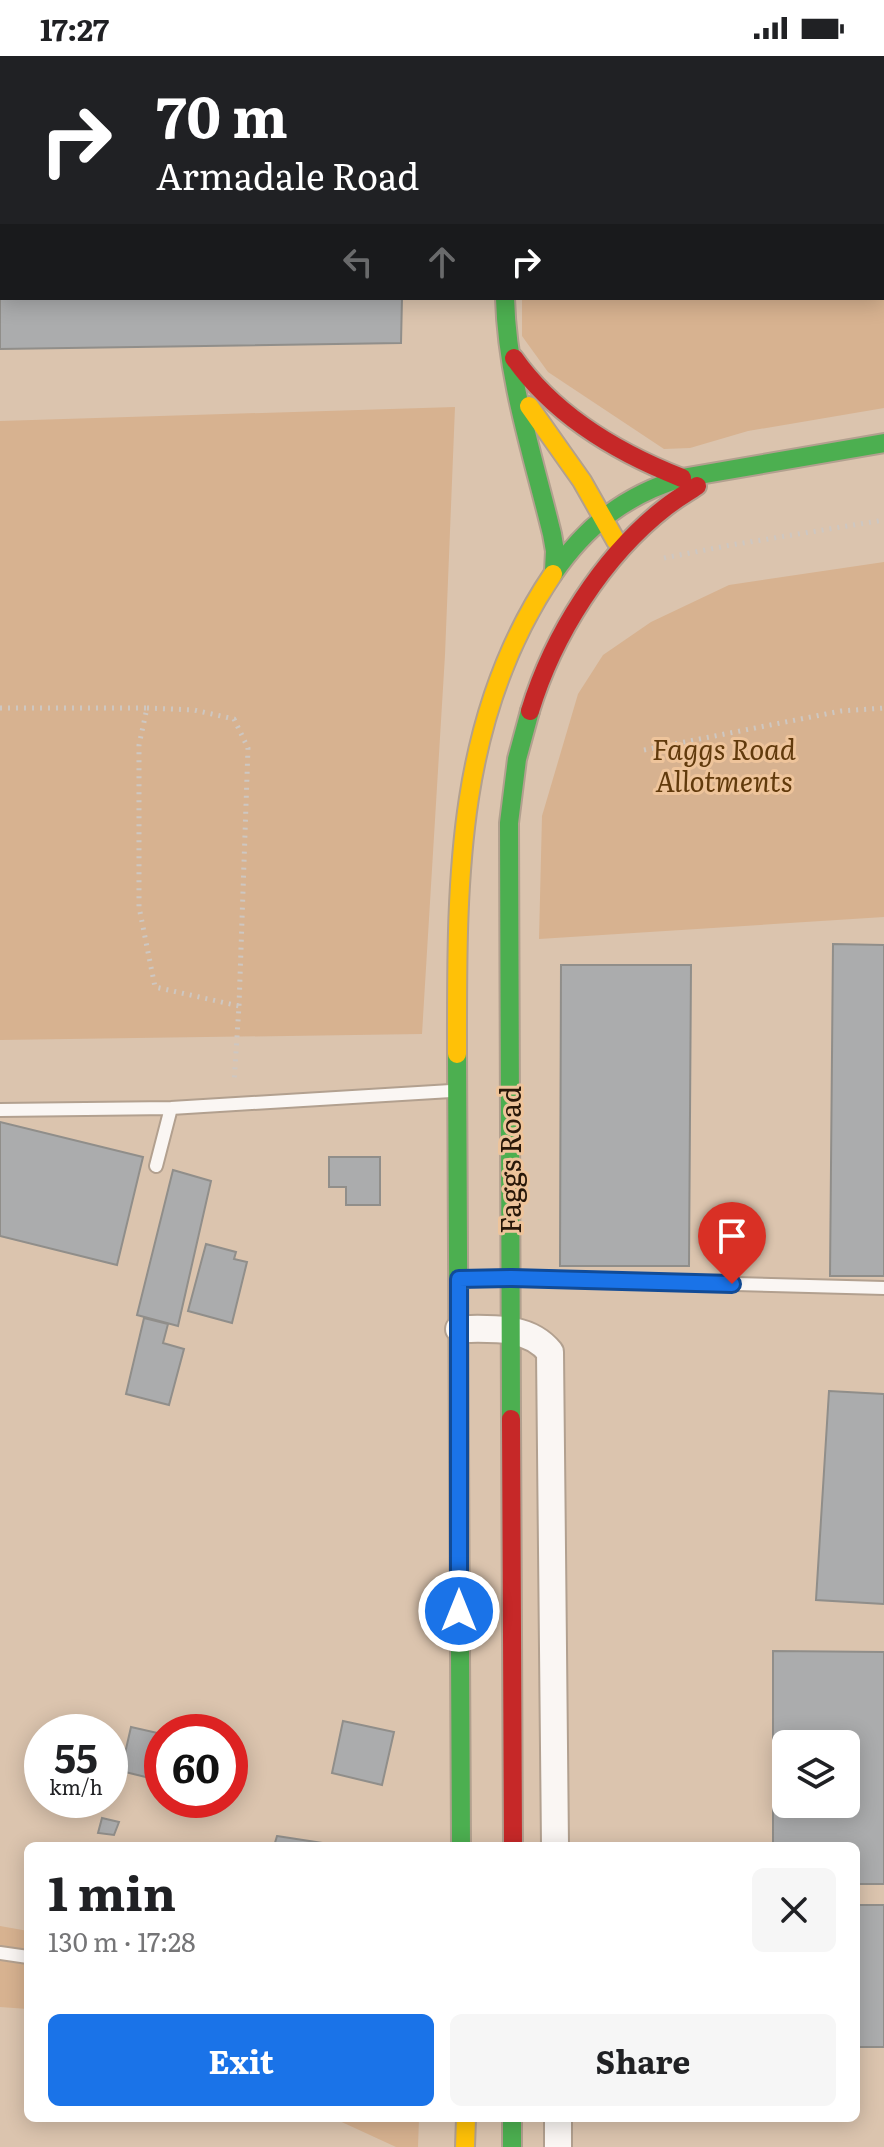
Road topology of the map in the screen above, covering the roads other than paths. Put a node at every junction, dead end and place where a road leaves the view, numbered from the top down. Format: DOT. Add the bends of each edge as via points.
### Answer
graph roads {
  1 [pos="505,300"];
  2 [pos="508,350"];
  3 [pos="516,388"];
  4 [pos="884,443"];
  5 [pos="723,472"];
  6 [pos="682,478"];
  7 [pos="604,517"];
  8 [pos="621,549"];
  9 [pos="554,571"];
  10 [pos="458,1091"];
  11 [pos="171,1108"];
  12 [pos="0,1110"];
  13 [pos="156,1166"];
  14 [pos="512,1278"];
  15 [pos="459,1279"];
  16 [pos="884,1288"];
  17 [pos="459,1329"];
  18 [pos="511,1330"];
  19 [pos="461,1842"];
  20 [pos="513,1842"];
  21 [pos="555,1842"];
  22 [pos="0,1953"];
  23 [pos="24,1956"];
  24 [pos="462,2122"];
  25 [pos="512,2122"];
  26 [pos="558,2122"];
  27 [pos="465,2147"];
  28 [pos="512,2147"];
  29 [pos="558,2147"];
  1 -- 2 [label="main road"];
  2 -- 3 [label="main road"];
  2 -- 6 [label="main road" via="559,407 589,429"];
  3 -- 7 [label="main road"];
  3 -- 9 [label="main road" via="552,534"];
  4 -- 5 [label="main road, Faggs Road"];
  5 -- 6 [label="main road, Faggs Road"];
  5 -- 8 [label="main road, Faggs Road" via="668,506"];
  6 -- 7 [label="main road, Faggs Road" via="636,495"];
  7 -- 8 [label="main road"];
  7 -- 9 [label="main road, Faggs Road"];
  8 -- 14 [label="main road, Faggs Road" via="560,640 541,680 512,784"];
  9 -- 10 [label="main road, Faggs Road" via="505,660 467,801 457,978"];
  10 -- 11 [label="lane"];
  10 -- 15 [label="main road, Faggs Road"];
  11 -- 12 [label="lane"];
  11 -- 13 [label="lane"];
  14 -- 15 [label="lane"];
  14 -- 16 [label="lane"];
  14 -- 18 [label="main road, Faggs Road"];
  15 -- 17 [label="main road, Faggs Road"];
  17 -- 18 [label="street"];
  17 -- 19 [label="main road, Faggs Road"];
  18 -- 20 [label="main road, Faggs Road"];
  18 -- 21 [label="street" via="541,1340 550,1352"];
  22 -- 23 [label="lane"];
  24 -- 27 [label="main road"];
  25 -- 28 [label="main road"];
  26 -- 29 [label="street"];
}
